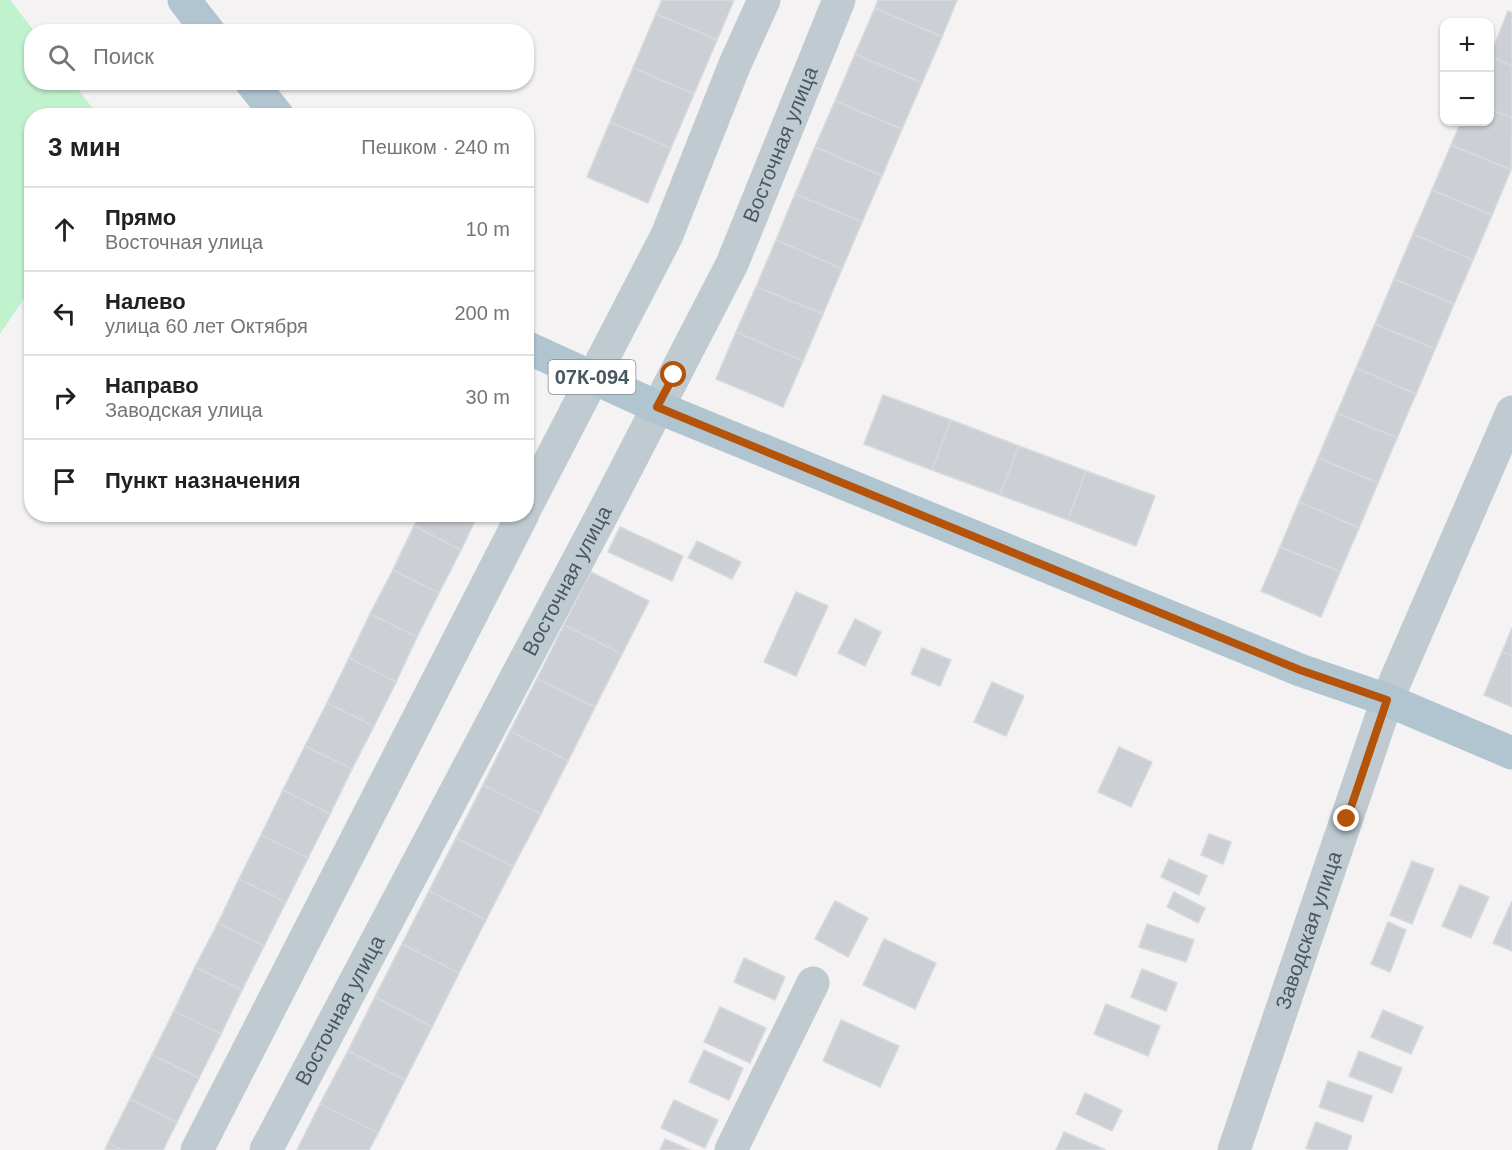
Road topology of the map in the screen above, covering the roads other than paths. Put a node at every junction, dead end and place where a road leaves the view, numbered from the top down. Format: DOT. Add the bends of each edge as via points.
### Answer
graph roads {
  1 [pos="184,0"];
  2 [pos="764,0"];
  3 [pos="839,0"];
  4 [pos="203,24"];
  5 [pos="257,90"];
  6 [pos="272,108"];
  7 [pos="534,351"];
  8 [pos="593,377"];
  9 [pos="657,407"];
  10 [pos="1512,412"];
  11 [pos="534,491"];
  12 [pos="519,522"];
  13 [pos="1387,700"];
  14 [pos="1512,753"];
  15 [pos="813,983"];
  16 [pos="197,1150"];
  17 [pos="266,1150"];
  18 [pos="731,1150"];
  19 [pos="1234,1150"];
  1 -- 4 [label="main road"];
  2 -- 8 [label="street" via="667,235"];
  3 -- 9 [label="street, Восточная улица" via="732,264"];
  5 -- 6 [label="main road"];
  7 -- 8 [label="main road, 07К-094"];
  8 -- 9 [label="main road, 07К-094"];
  8 -- 11 [label="street"];
  9 -- 13 [label="main road, 07К-094" via="1300,670"];
  9 -- 17 [label="street, Восточная улица"];
  10 -- 13 [label="street, Заводская улица"];
  12 -- 16 [label="street"];
  13 -- 14 [label="main road"];
  13 -- 19 [label="street, Заводская улица"];
  15 -- 18 [label="street"];
}
